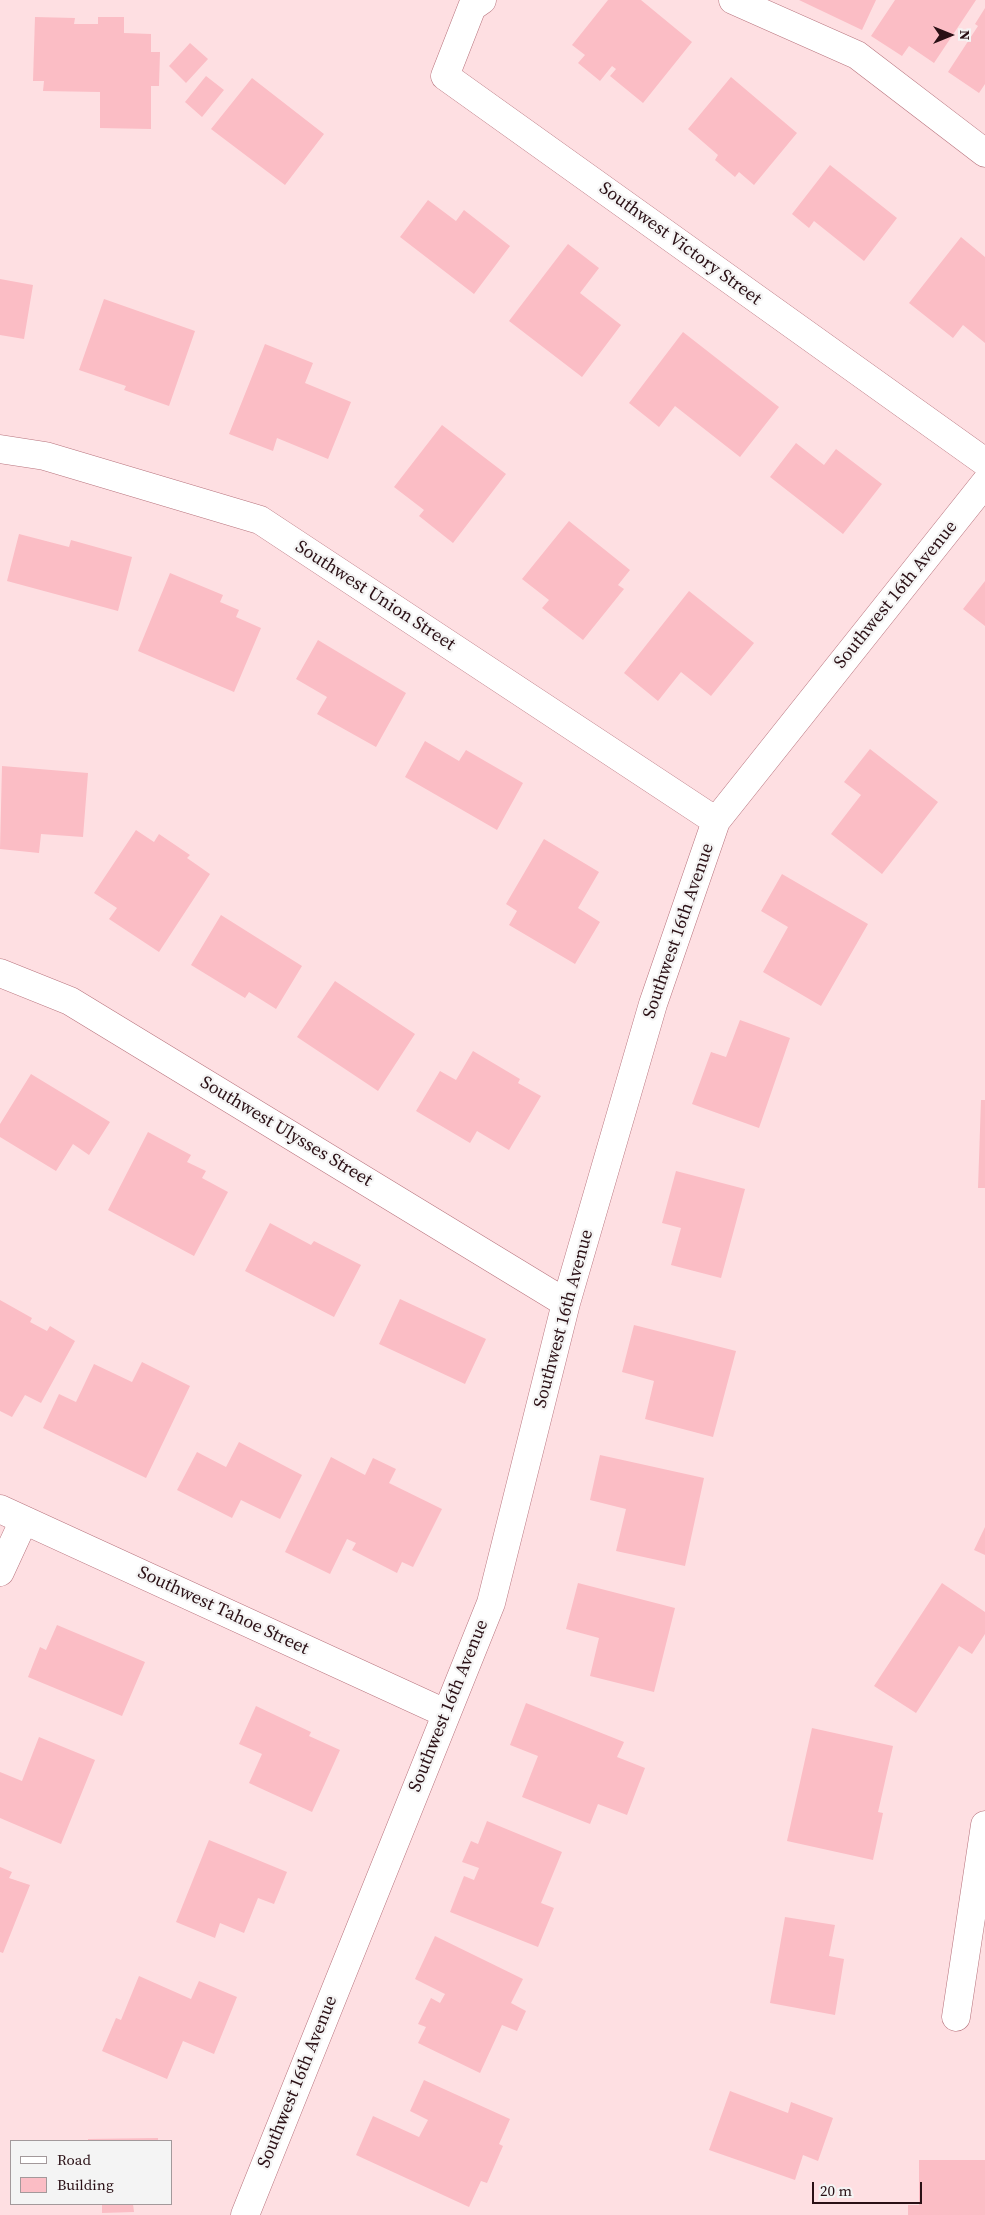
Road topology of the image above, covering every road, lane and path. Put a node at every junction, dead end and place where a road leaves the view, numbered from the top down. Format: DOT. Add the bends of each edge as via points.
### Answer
graph roads {
  1 [pos="482,0"];
  2 [pos="733,0"];
  3 [pos="985,153"];
  4 [pos="0,449"];
  5 [pos="985,462"];
  6 [pos="985,483"];
  7 [pos="716,821"];
  8 [pos="0,973"];
  9 [pos="566,1303"];
  10 [pos="0,1508"];
  11 [pos="24,1520"];
  12 [pos="0,1572"];
  13 [pos="445,1713"];
  14 [pos="985,1825"];
  15 [pos="956,2017"];
  16 [pos="245,2215"];
  1 -- 5 [label="street, Southwest Victory Street" via="472,7 445,76"];
  2 -- 3 [label="street" via="857,55"];
  4 -- 7 [label="street, Southwest Union Street" via="45,456 260,520"];
  6 -- 7 [label="street, Southwest 16th Avenue"];
  7 -- 9 [label="street, Southwest 16th Avenue" via="652,1004"];
  8 -- 9 [label="street, Southwest Ulysses Street" via="70,1001"];
  9 -- 13 [label="street, Southwest 16th Avenue" via="491,1604"];
  10 -- 11 [label="street, Southwest Tahoe Street"];
  11 -- 12 [label="street"];
  11 -- 13 [label="street, Southwest Tahoe Street"];
  13 -- 16 [label="street, Southwest 16th Avenue"];
  14 -- 15 [label="street"];
}
